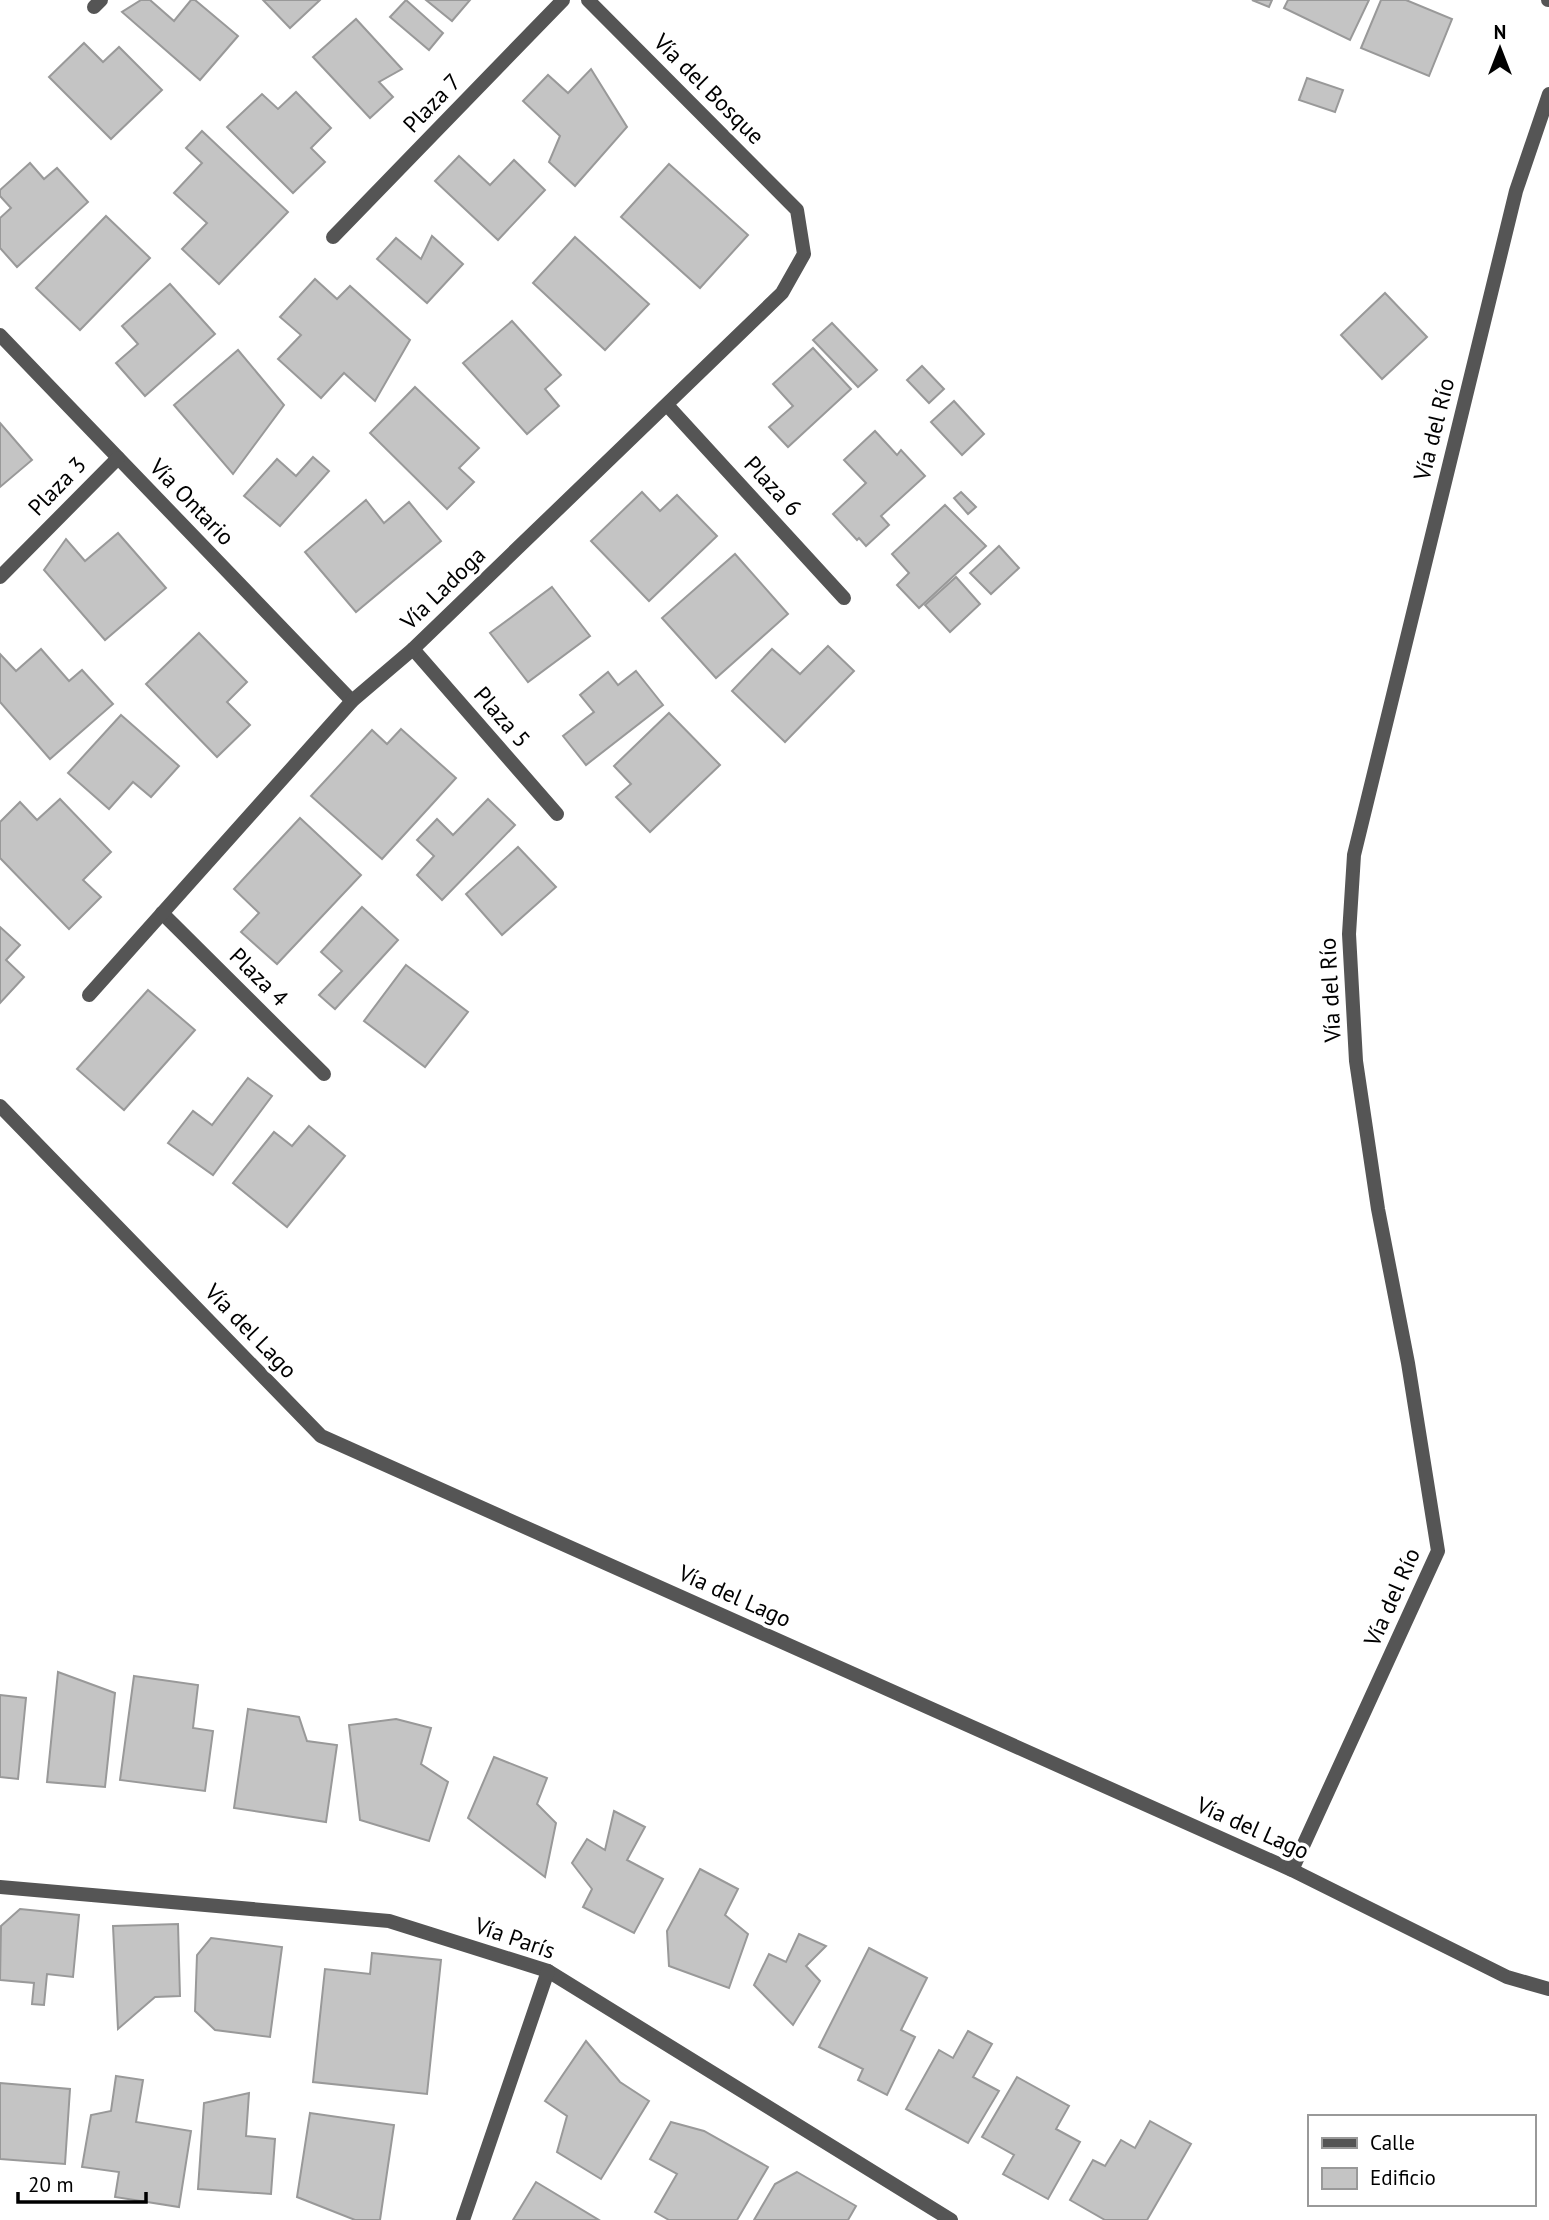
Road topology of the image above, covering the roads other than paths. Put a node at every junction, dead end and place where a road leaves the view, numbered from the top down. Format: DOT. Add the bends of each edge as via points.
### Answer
graph roads {
  1 [pos="563,0"];
  2 [pos="588,0"];
  3 [pos="1549,94"];
  4 [pos="797,210"];
  5 [pos="333,237"];
  6 [pos="0,335"];
  7 [pos="667,405"];
  8 [pos="117,457"];
  9 [pos="0,577"];
  10 [pos="844,598"];
  11 [pos="412,649"];
  12 [pos="352,701"];
  13 [pos="557,814"];
  14 [pos="162,912"];
  15 [pos="89,995"];
  16 [pos="324,1074"];
  17 [pos="0,1106"];
  18 [pos="1292,1870"];
  19 [pos="0,1887"];
  20 [pos="548,1971"];
  21 [pos="1549,1989"];
  22 [pos="463,2220"];
  23 [pos="951,2220"];
  1 -- 5 [label="street, Plaza 7"];
  2 -- 4 [label="street, Vía del Bosque"];
  3 -- 18 [label="street, Vía del Río" via="1516,191 1354,855 1349,934 1356,1061 1438,1551"];
  4 -- 7 [label="street, Vía Ladoga" via="804,254 782,293"];
  6 -- 8 [label="street, Vía Ontario"];
  7 -- 10 [label="street, Plaza 6"];
  7 -- 11 [label="street, Vía Ladoga"];
  8 -- 9 [label="street, Plaza 3"];
  8 -- 12 [label="street, Vía Ontario"];
  11 -- 12 [label="street, Vía Ladoga"];
  11 -- 13 [label="street, Plaza 5"];
  12 -- 14 [label="street, Vía Ladoga"];
  14 -- 15 [label="street, Vía Ladoga"];
  14 -- 16 [label="street, Plaza 4"];
  17 -- 18 [label="street, Vía del Lago" via="321,1436"];
  18 -- 21 [label="street, Vía del Lago" via="1507,1977"];
  19 -- 20 [label="street, Vía París" via="389,1921"];
  20 -- 22 [label="street"];
  20 -- 23 [label="street, Vía París"];
}
